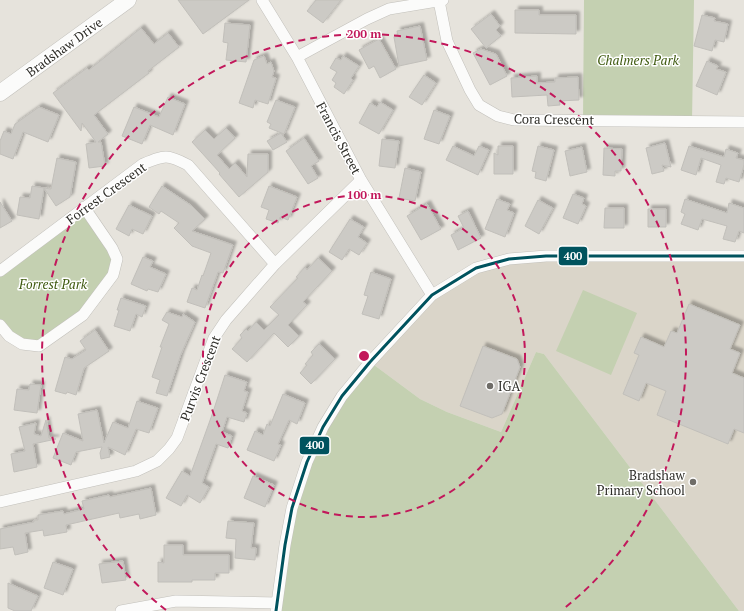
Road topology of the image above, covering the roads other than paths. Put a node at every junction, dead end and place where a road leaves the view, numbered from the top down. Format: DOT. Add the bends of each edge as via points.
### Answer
graph roads {
  1 [pos="128,0"];
  2 [pos="262,0"];
  3 [pos="441,0"];
  4 [pos="297,57"];
  5 [pos="0,93"];
  6 [pos="744,122"];
  7 [pos="361,180"];
  8 [pos="84,207"];
  9 [pos="744,256"];
  10 [pos="275,264"];
  11 [pos="0,271"];
  12 [pos="432,295"];
  13 [pos="0,325"];
  14 [pos="0,502"];
  15 [pos="276,607"];
  16 [pos="121,611"];
  1 -- 5 [label="street, Bradshaw Drive"];
  2 -- 4 [label="street, Francis Street"];
  3 -- 4 [label="street" via="389,9"];
  3 -- 6 [label="street, Cora Crescent" via="447,41 470,90 479,105 498,116 514,120"];
  4 -- 7 [label="street, Francis Street"];
  7 -- 10 [label="street, Purvis Crescent"];
  7 -- 12 [label="street, Francis Street"];
  8 -- 10 [label="street, Forrest Crescent" via="143,164 162,156 176,159 188,165"];
  8 -- 11 [label="street, Forrest Crescent"];
  8 -- 13 [label="street" via="117,259 114,275 83,315 39,346 22,344 9,336"];
  9 -- 12 [label="street" via="546,256 509,259 476,268"];
  10 -- 14 [label="street, Purvis Crescent" via="226,320 214,338 177,438 157,461 136,471"];
  12 -- 15 [label="street" via="370,362 342,396 323,427 307,462 292,508"];
  15 -- 16 [label="street" via="176,601"];
}
